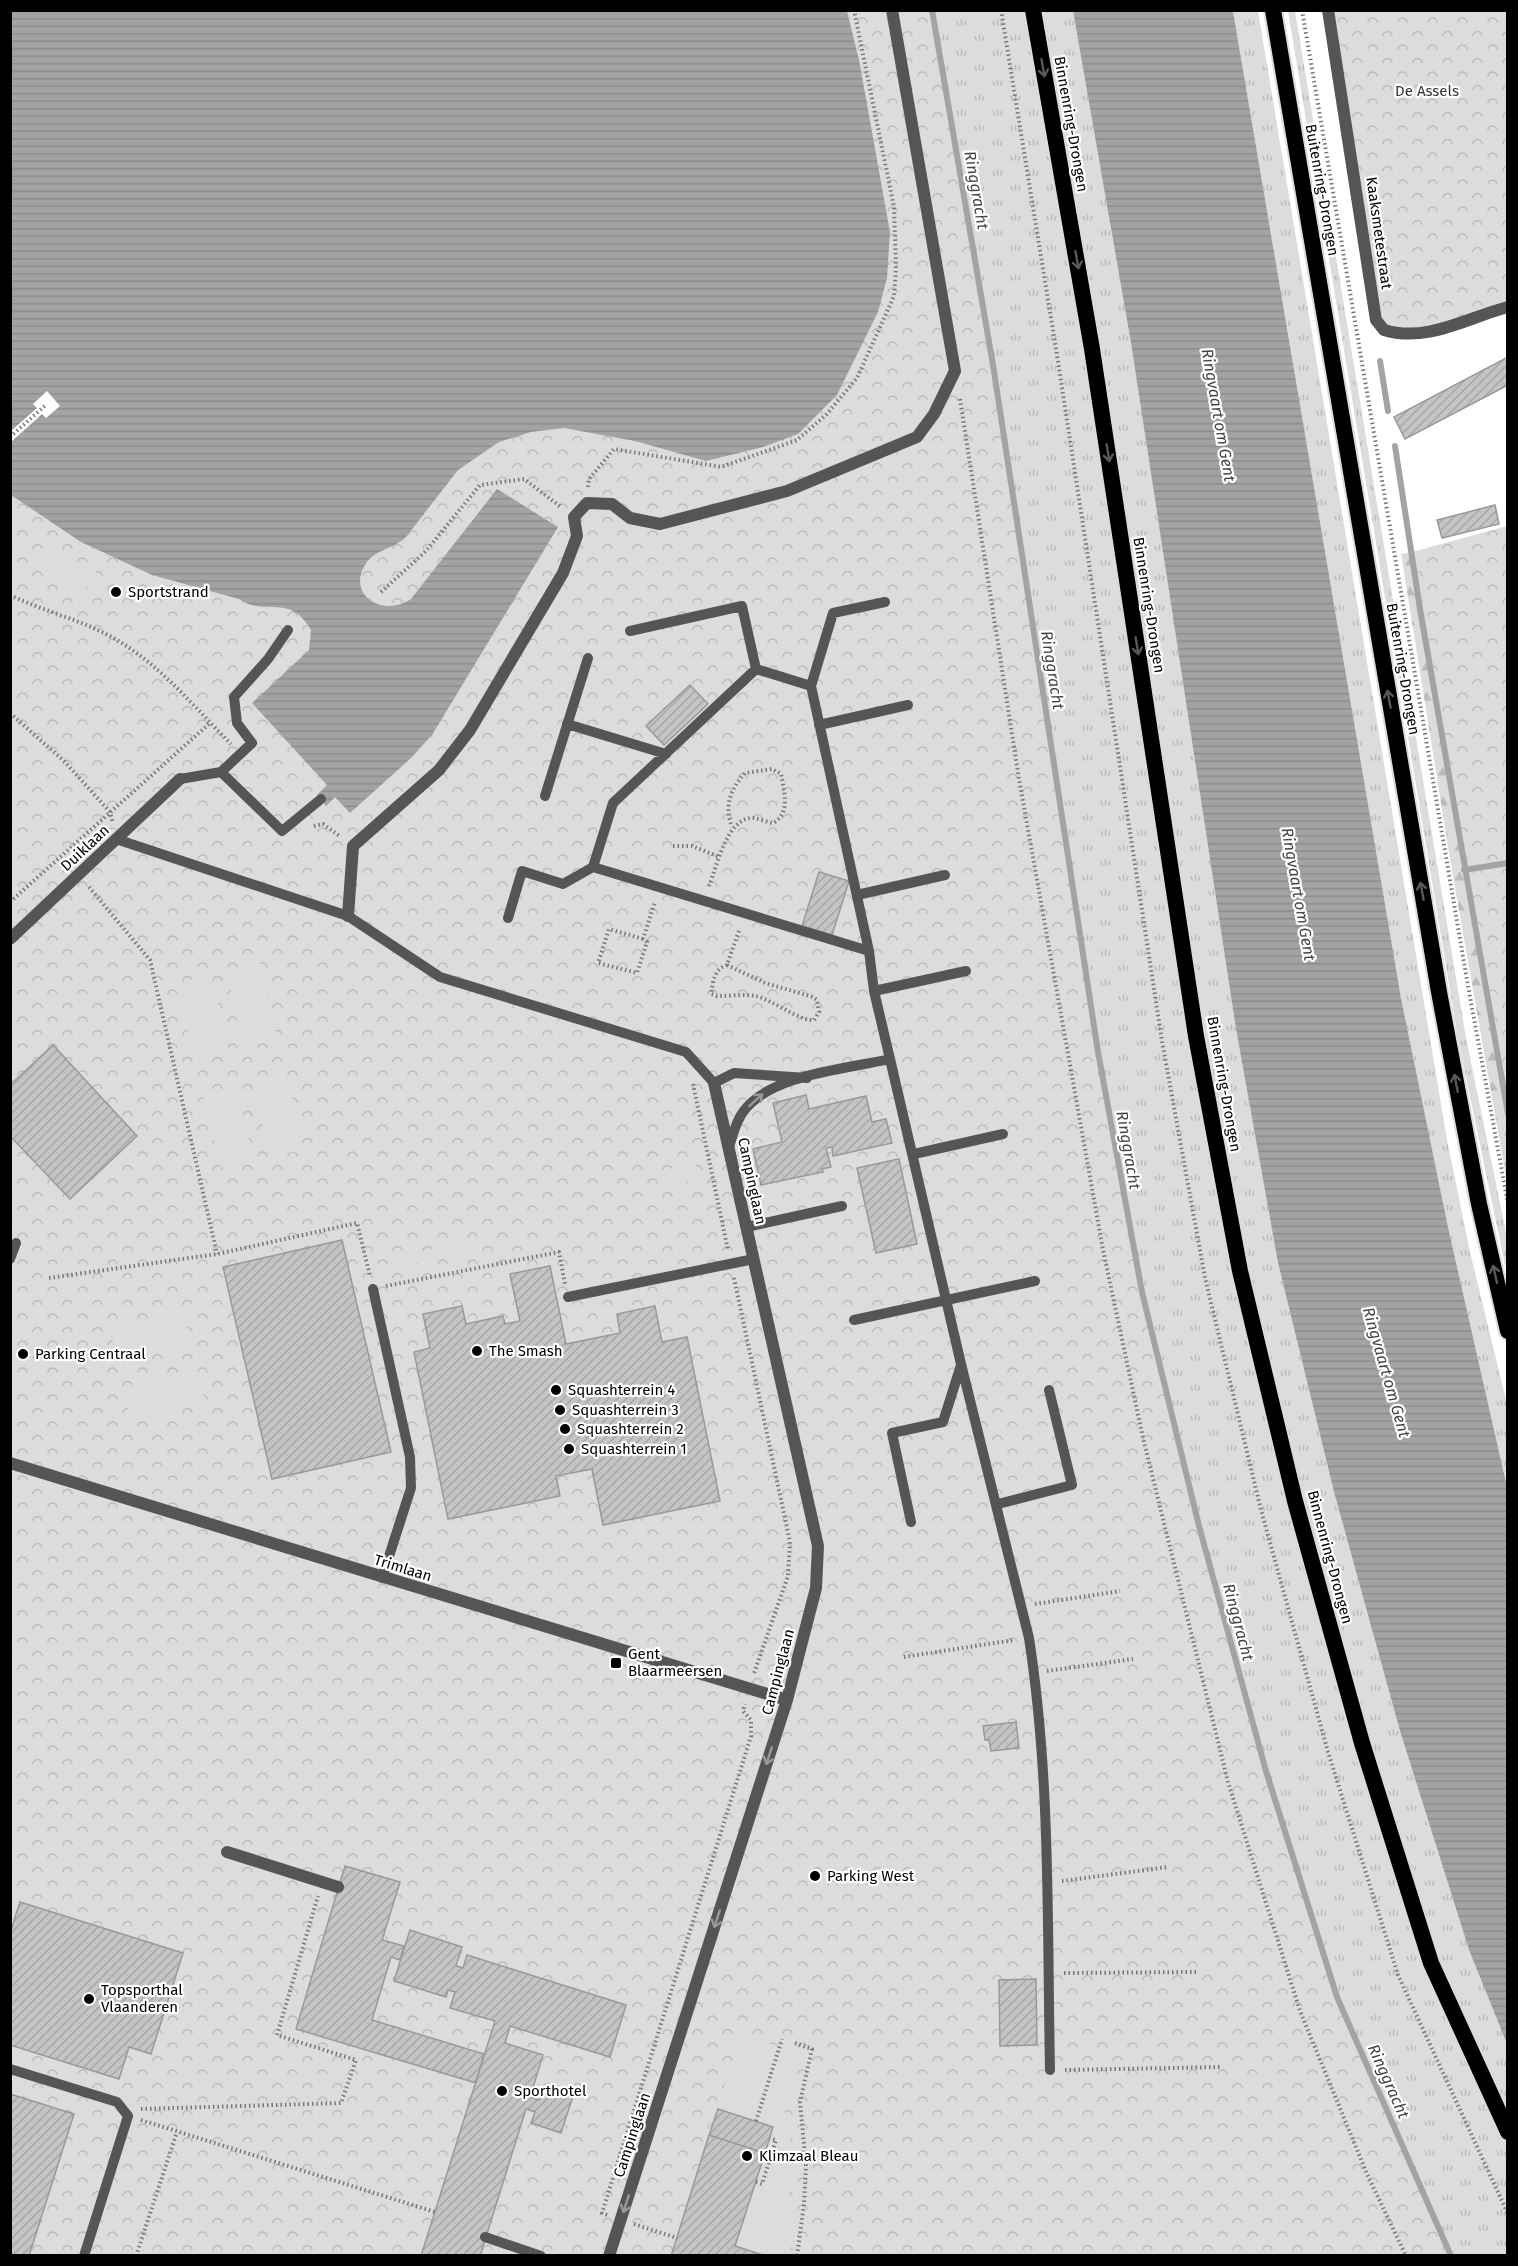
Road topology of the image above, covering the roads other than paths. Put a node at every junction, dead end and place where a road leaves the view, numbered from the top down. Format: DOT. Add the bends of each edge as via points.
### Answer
graph roads {
  1 [pos="891,10"];
  2 [pos="1033,10"];
  3 [pos="1274,10"];
  4 [pos="1328,10"];
  5 [pos="1508,308"];
  6 [pos="885,602"];
  7 [pos="288,630"];
  8 [pos="630,631"];
  9 [pos="588,658"];
  10 [pos="756,669"];
  11 [pos="811,686"];
  12 [pos="908,705"];
  13 [pos="567,724"];
  14 [pos="819,724"];
  15 [pos="666,754"];
  16 [pos="221,772"];
  17 [pos="180,779"];
  18 [pos="545,796"];
  19 [pos="321,799"];
  20 [pos="116,839"];
  21 [pos="593,867"];
  22 [pos="945,876"];
  23 [pos="857,895"];
  24 [pos="348,916"];
  25 [pos="508,918"];
  26 [pos="10,939"];
  27 [pos="869,951"];
  28 [pos="966,970"];
  29 [pos="874,991"];
  30 [pos="890,1059"];
  31 [pos="807,1078"];
  32 [pos="714,1083"];
  33 [pos="1003,1134"];
  34 [pos="729,1147"];
  35 [pos="914,1154"];
  36 [pos="842,1206"];
  37 [pos="747,1227"];
  38 [pos="16,1243"];
  39 [pos="10,1258"];
  40 [pos="754,1259"];
  41 [pos="1035,1281"];
  42 [pos="373,1289"];
  43 [pos="568,1297"];
  44 [pos="946,1300"];
  45 [pos="854,1320"];
  46 [pos="1508,1331"];
  47 [pos="961,1364"];
  48 [pos="1049,1390"];
  49 [pos="10,1463"];
  50 [pos="998,1504"];
  51 [pos="911,1522"];
  52 [pos="382,1578"];
  53 [pos="787,1700"];
  54 [pos="227,1852"];
  55 [pos="338,1887"];
  56 [pos="10,2069"];
  57 [pos="1050,2070"];
  58 [pos="1508,2132"];
  59 [pos="485,2237"];
  60 [pos="84,2256"];
  61 [pos="541,2256"];
  62 [pos="609,2256"];
  1 -- 24 [label="street" via="955,371 934,414 917,436 787,491 660,524 630,518 612,504 587,502 574,517 577,536 563,573 470,730 439,770 353,846"];
  2 -- 58 [label="highway, Binnenring-Drongen, one-way" via="1092,349 1196,1036 1239,1271 1295,1502 1365,1754 1431,1963"];
  46 -- 3 [label="highway, Buitenring-Drongen, one-way" via="1479,1204 1439,992"];
  4 -- 5 [label="street, Kaaksmetestraat" via="1376,320 1384,330 1412,336"];
  6 -- 11 [label="lane" via="833,613"];
  7 -- 16 [label="lane" via="234,697 237,723 252,743"];
  8 -- 10 [label="lane" via="742,606"];
  9 -- 13 [label="lane"];
  10 -- 11 [label="lane"];
  10 -- 15 [label="lane"];
  11 -- 14 [label="lane"];
  12 -- 14 [label="lane"];
  13 -- 15 [label="lane"];
  13 -- 18 [label="lane"];
  14 -- 23 [label="lane"];
  15 -- 21 [label="lane" via="613,803"];
  16 -- 17 [label="lane"];
  16 -- 19 [label="lane" via="282,831"];
  17 -- 20 [label="street, Duiklaan"];
  20 -- 24 [label="lane"];
  20 -- 26 [label="street, Duiklaan"];
  21 -- 25 [label="lane" via="563,884 522,871"];
  21 -- 27 [label="lane"];
  22 -- 23 [label="lane"];
  23 -- 27 [label="lane"];
  24 -- 32 [label="lane" via="440,977 686,1052"];
  27 -- 29 [label="lane"];
  28 -- 29 [label="lane"];
  29 -- 30 [label="lane"];
  30 -- 31 [label="lane"];
  30 -- 35 [label="lane"];
  31 -- 32 [label="lane" via="734,1072"];
  34 -- 31 [label="lane, one-way" via="743,1112 760,1095"];
  32 -- 34 [label="street, Campinglaan"];
  33 -- 35 [label="lane"];
  34 -- 37 [label="street, Campinglaan"];
  35 -- 44 [label="lane"];
  36 -- 37 [label="lane"];
  37 -- 40 [label="street, Campinglaan"];
  38 -- 39 [label="lane"];
  40 -- 43 [label="lane"];
  40 -- 53 [label="street, Campinglaan" via="818,1546 816,1588"];
  41 -- 44 [label="lane"];
  42 -- 52 [label="lane" via="410,1457 411,1491"];
  44 -- 45 [label="lane"];
  44 -- 47 [label="lane"];
  47 -- 50 [label="lane"];
  47 -- 51 [label="lane" via="943,1422 892,1433"];
  48 -- 50 [label="lane" via="1072,1485"];
  49 -- 52 [label="street, Trimlaan"];
  50 -- 57 [label="lane" via="1035,1673 1046,1883"];
  52 -- 53 [label="street, Trimlaan"];
  53 -- 62 [label="street, Campinglaan, one-way"];
  54 -- 55 [label="street"];
  56 -- 60 [label="lane" via="117,2102 128,2116"];
  59 -- 61 [label="lane"];
}
